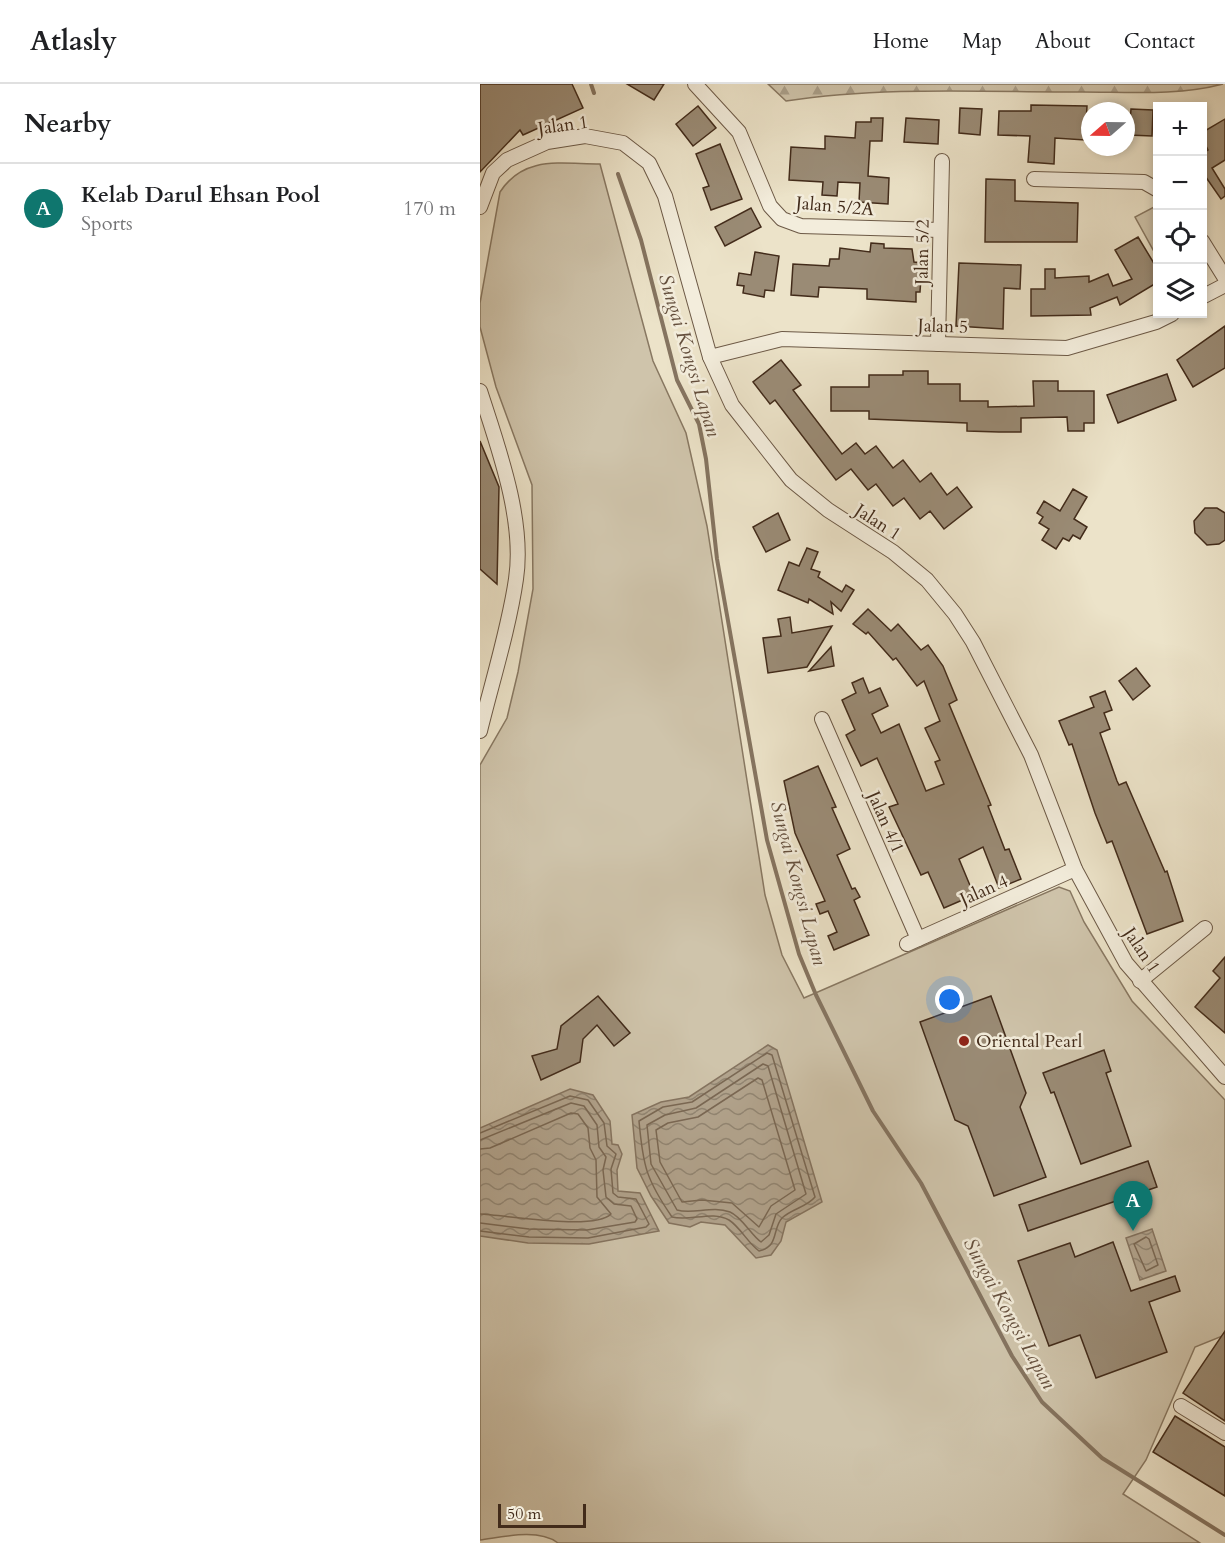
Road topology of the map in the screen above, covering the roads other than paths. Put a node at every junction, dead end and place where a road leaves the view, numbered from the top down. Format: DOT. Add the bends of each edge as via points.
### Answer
graph roads {
  1 [pos="695,84"];
  2 [pos="942,161"];
  3 [pos="1034,179"];
  4 [pos="1153,187"];
  5 [pos="480,207"];
  6 [pos="940,230"];
  7 [pos="1207,248"];
  8 [pos="1225,278"];
  9 [pos="1225,285"];
  10 [pos="1207,295"];
  11 [pos="1164,318"];
  12 [pos="938,344"];
  13 [pos="710,357"];
  14 [pos="480,392"];
  15 [pos="485,687"];
  16 [pos="822,719"];
  17 [pos="480,730"];
  18 [pos="1075,868"];
  19 [pos="1205,928"];
  20 [pos="912,941"];
  21 [pos="1140,981"];
  22 [pos="1225,1077"];
  23 [pos="1181,1406"];
  24 [pos="1225,1433"];
  1 -- 6 [label="street, Jalan 5/2A" via="739,132 770,206 782,219 801,226"];
  2 -- 6 [label="street, Jalan 5/2"];
  3 -- 4 [label="street" via="1144,182"];
  5 -- 13 [label="street, Jalan 1" via="493,173 524,150 585,136 623,143 649,163 664,196"];
  6 -- 12 [label="street, Jalan 5/2"];
  7 -- 8 [label="street"];
  9 -- 10 [label="street"];
  11 -- 12 [label="street, Jalan 5" via="1067,348"];
  12 -- 13 [label="street, Jalan 5" via="782,339"];
  13 -- 18 [label="street, Jalan 1" via="732,405 791,480 828,510 893,552 927,580 955,614 1031,755"];
  14 -- 15 [label="street" via="515,515 517,578"];
  15 -- 17 [label="street"];
  16 -- 20 [label="street, Jalan 4/1"];
  18 -- 20 [label="street, Jalan 4"];
  18 -- 21 [label="street, Jalan 1" via="1102,922"];
  19 -- 21 [label="street"];
  21 -- 22 [label="street, Jalan 1"];
  23 -- 24 [label="street"];
}
